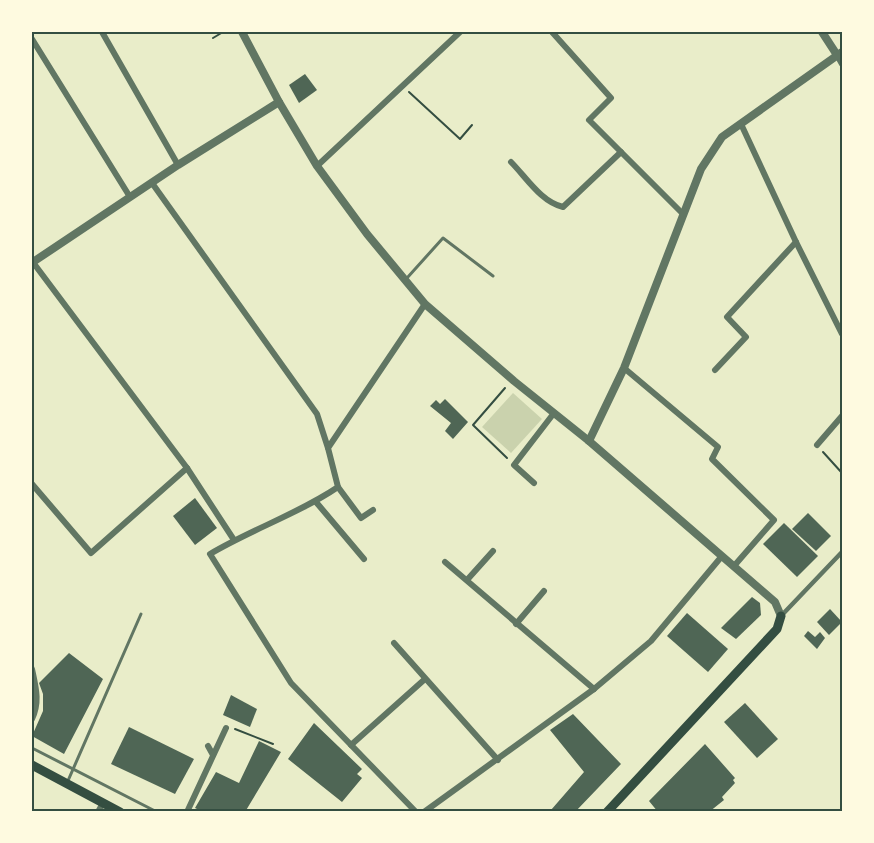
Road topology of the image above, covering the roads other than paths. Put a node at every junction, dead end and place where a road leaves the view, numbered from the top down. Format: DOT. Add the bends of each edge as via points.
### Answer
graph roads {
  1 [pos="102,32"];
  2 [pos="242,32"];
  3 [pos="460,32"];
  4 [pos="552,32"];
  5 [pos="822,32"];
  6 [pos="32,39"];
  7 [pos="840,54"];
  8 [pos="843,64"];
  9 [pos="279,102"];
  10 [pos="741,124"];
  11 [pos="621,152"];
  12 [pos="511,162"];
  13 [pos="178,165"];
  14 [pos="317,166"];
  15 [pos="152,183"];
  16 [pos="130,197"];
  17 [pos="683,214"];
  18 [pos="796,242"];
  19 [pos="32,262"];
  20 [pos="493,276"];
  21 [pos="405,279"];
  22 [pos="426,304"];
  23 [pos="843,334"];
  24 [pos="624,368"];
  25 [pos="715,370"];
  26 [pos="554,413"];
  27 [pos="843,416"];
  28 [pos="589,441"];
  29 [pos="817,445"];
  30 [pos="328,448"];
  31 [pos="187,468"];
  32 [pos="534,483"];
  33 [pos="32,484"];
  34 [pos="338,487"];
  35 [pos="316,502"];
  36 [pos="373,510"];
  37 [pos="234,540"];
  38 [pos="493,551"];
  39 [pos="843,552"];
  40 [pos="722,556"];
  41 [pos="364,559"];
  42 [pos="445,562"];
  43 [pos="734,566"];
  44 [pos="466,580"];
  45 [pos="544,591"];
  46 [pos="141,614"];
  47 [pos="781,616"];
  48 [pos="516,624"];
  49 [pos="394,643"];
  50 [pos="32,669"];
  51 [pos="425,679"];
  52 [pos="594,689"];
  53 [pos="32,719"];
  54 [pos="226,728"];
  55 [pos="351,745"];
  56 [pos="208,746"];
  57 [pos="32,748"];
  58 [pos="213,755"];
  59 [pos="498,760"];
  60 [pos="32,765"];
  61 [pos="73,769"];
  62 [pos="67,783"];
  63 [pos="101,807"];
  64 [pos="115,810"];
  65 [pos="158,812"];
  66 [pos="187,812"];
  67 [pos="416,812"];
  68 [pos="424,812"];
  69 [pos="607,812"];
  1 -- 13 [label="street"];
  2 -- 9 [label="street"];
  3 -- 14 [label="street"];
  4 -- 11 [label="street" via="611,98 589,120"];
  5 -- 7 [label="street"];
  6 -- 16 [label="street"];
  7 -- 8 [label="street"];
  7 -- 10 [label="street"];
  9 -- 13 [label="street"];
  9 -- 14 [label="street"];
  10 -- 17 [label="street" via="722,137 710,153"];
  10 -- 18 [label="street"];
  11 -- 12 [label="street" via="563,207 553,205"];
  11 -- 17 [label="street"];
  13 -- 15 [label="street"];
  14 -- 21 [label="street"];
  15 -- 16 [label="street"];
  15 -- 30 [label="street" via="317,414"];
  16 -- 19 [label="street"];
  17 -- 24 [label="street"];
  18 -- 23 [label="street"];
  18 -- 25 [label="street" via="727,317 746,337"];
  19 -- 31 [label="street"];
  20 -- 21 [label="lane" via="443,238"];
  21 -- 22 [label="street"];
  22 -- 26 [label="street"];
  22 -- 30 [label="street"];
  24 -- 28 [label="street"];
  24 -- 43 [label="street" via="718,447 712,459 774,520"];
  26 -- 28 [label="street"];
  26 -- 32 [label="street" via="514,465"];
  27 -- 29 [label="street"];
  28 -- 40 [label="street"];
  30 -- 34 [label="street"];
  31 -- 33 [label="street" via="91,554"];
  31 -- 37 [label="street"];
  34 -- 35 [label="street"];
  34 -- 36 [label="street" via="361,518"];
  35 -- 37 [label="street"];
  35 -- 41 [label="street"];
  37 -- 55 [label="street" via="210,554 291,683"];
  38 -- 44 [label="street"];
  39 -- 47 [label="street"];
  40 -- 43 [label="street"];
  40 -- 52 [label="street" via="651,641"];
  42 -- 44 [label="street"];
  43 -- 47 [label="street" via="775,602"];
  44 -- 48 [label="street"];
  45 -- 48 [label="street"];
  46 -- 61 [label="lane"];
  47 -- 69 [label="main road" via="777,629"];
  48 -- 52 [label="street"];
  49 -- 51 [label="street"];
  50 -- 53 [label="street" via="37,694"];
  51 -- 55 [label="street"];
  51 -- 59 [label="street"];
  52 -- 59 [label="street"];
  54 -- 58 [label="street"];
  55 -- 67 [label="street"];
  56 -- 58 [label="street"];
  57 -- 61 [label="lane"];
  58 -- 66 [label="street"];
  59 -- 68 [label="street"];
  60 -- 62 [label="main road"];
  61 -- 62 [label="lane"];
  61 -- 65 [label="lane"];
  62 -- 63 [label="main road"];
  63 -- 64 [label="main road"];
}
